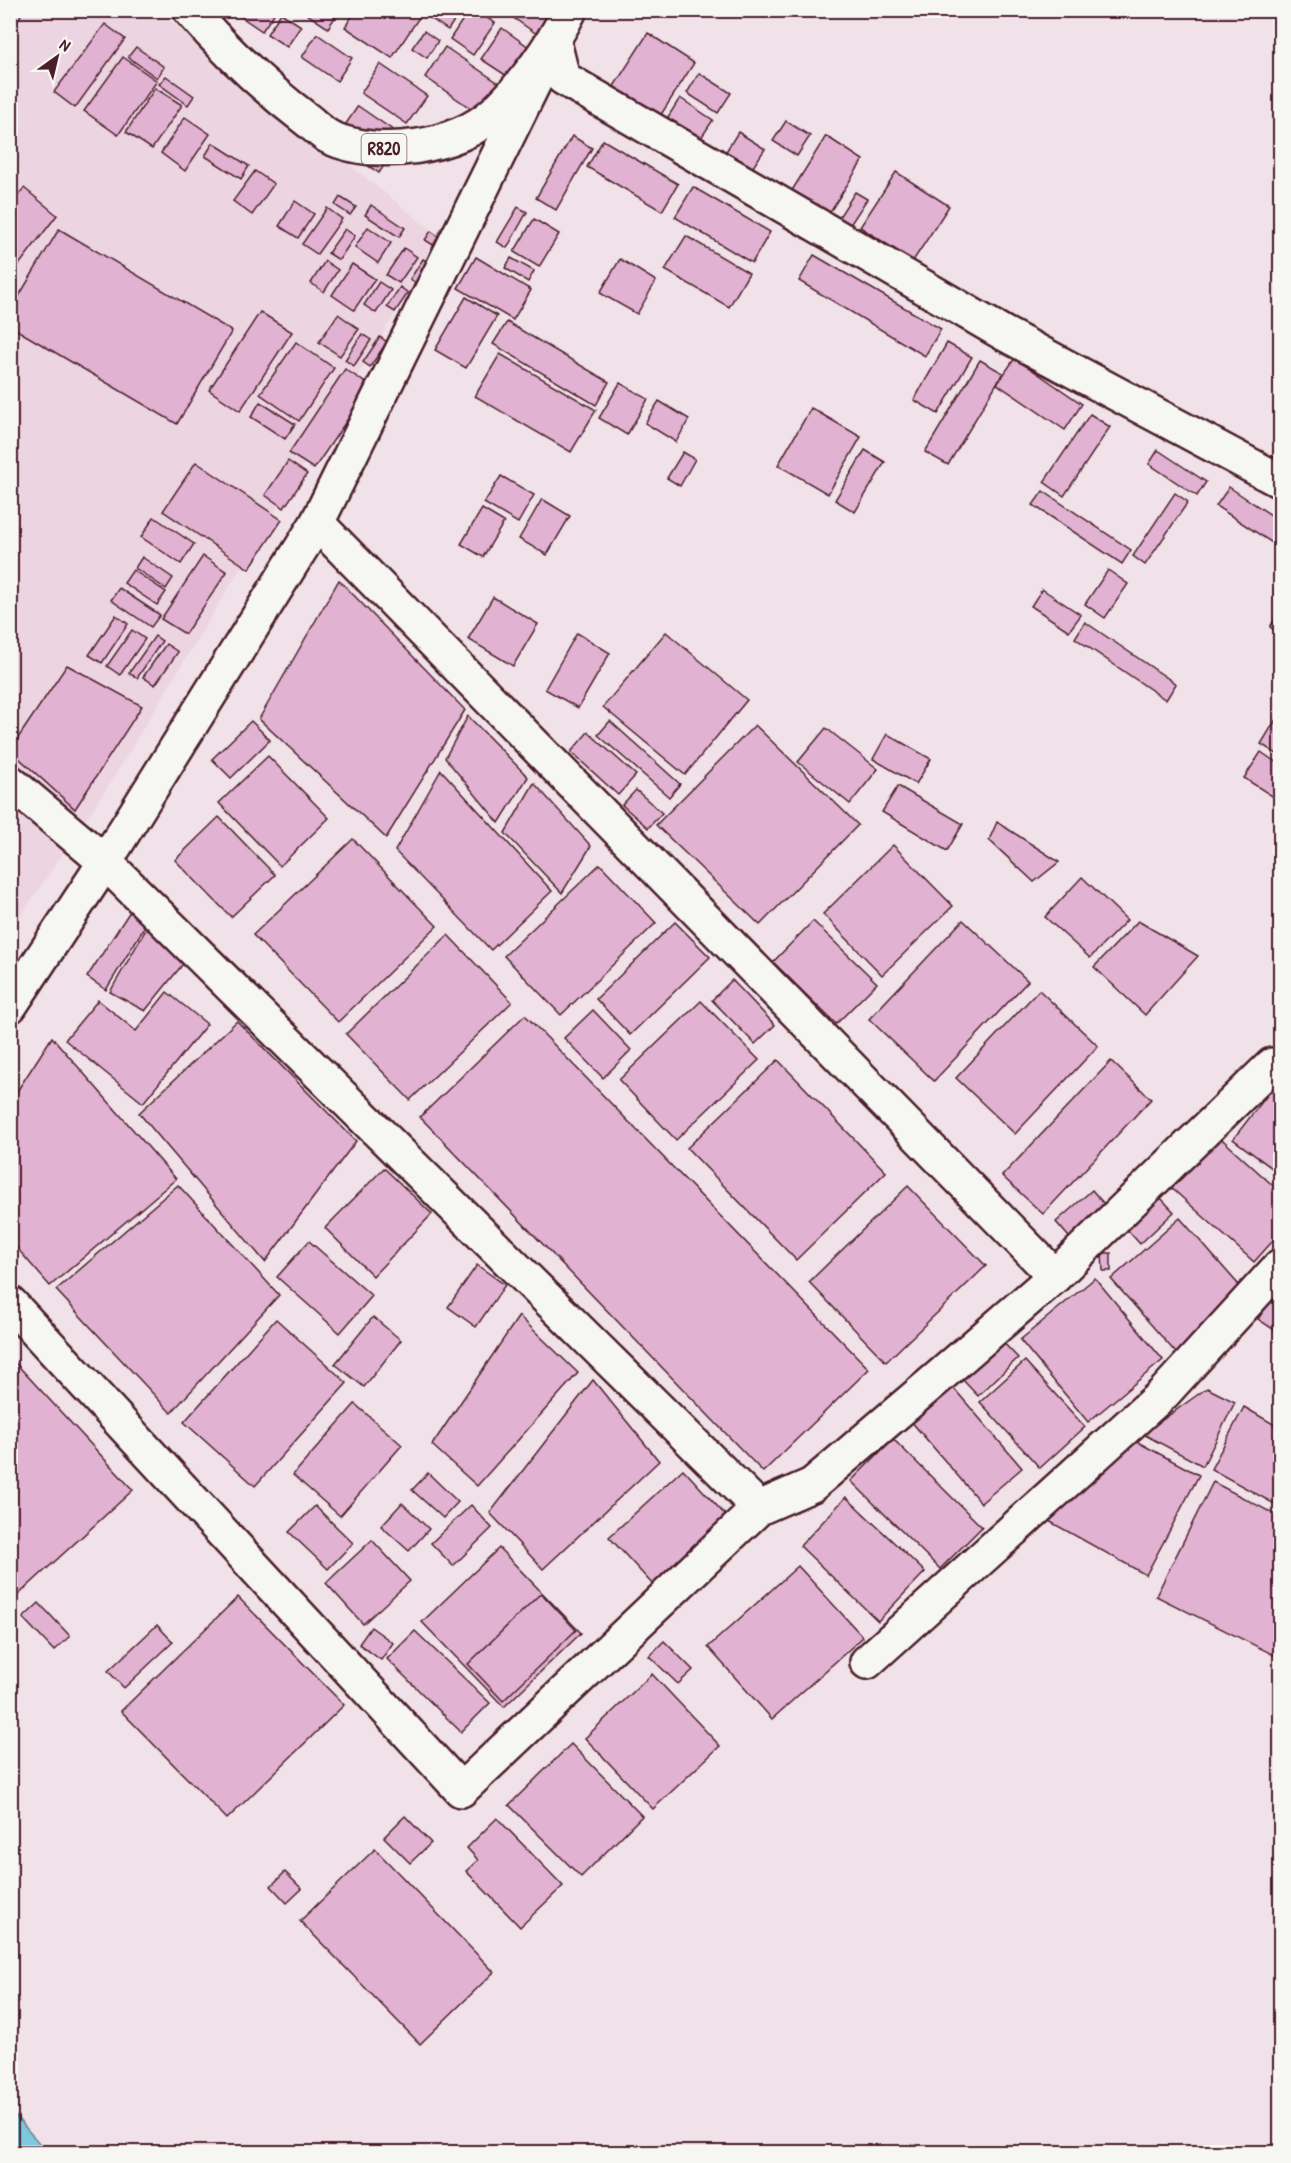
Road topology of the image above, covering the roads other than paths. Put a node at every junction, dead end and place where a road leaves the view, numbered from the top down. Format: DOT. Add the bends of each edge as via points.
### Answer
graph roads {
  1 [pos="190,10"];
  2 [pos="570,10"];
  3 [pos="554,42"];
  4 [pos="1281,481"];
  5 [pos="317,523"];
  6 [pos="10,782"];
  7 [pos="105,862"];
  8 [pos="10,1006"];
  9 [pos="1281,1069"];
  10 [pos="1281,1266"];
  11 [pos="1055,1276"];
  12 [pos="10,1303"];
  13 [pos="759,1508"];
  14 [pos="867,1662"];
  1 -- 3 [label="street, R820" via="291,108 331,138 376,150 417,146 458,134 494,113"];
  2 -- 3 [label="street, R820"];
  3 -- 4 [label="street" via="563,78 1003,333"];
  3 -- 5 [label="street"];
  5 -- 7 [label="street"];
  5 -- 11 [label="street"];
  6 -- 7 [label="street"];
  7 -- 8 [label="street"];
  7 -- 13 [label="street"];
  9 -- 11 [label="street" via="1272,1065"];
  10 -- 14 [label="street" via="1163,1394"];
  11 -- 13 [label="street" via="812,1485"];
  12 -- 13 [label="street" via="461,1790"];
}
